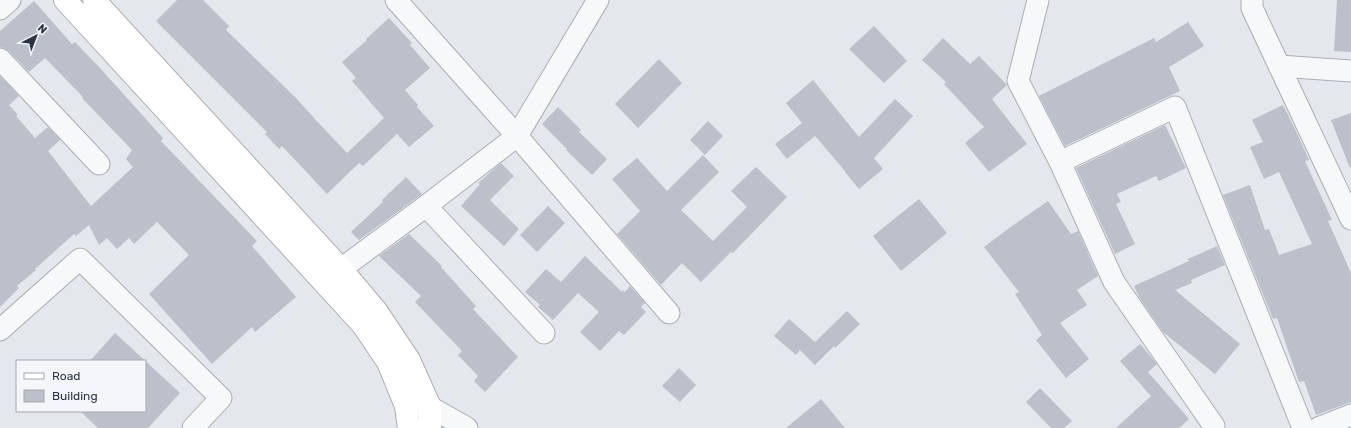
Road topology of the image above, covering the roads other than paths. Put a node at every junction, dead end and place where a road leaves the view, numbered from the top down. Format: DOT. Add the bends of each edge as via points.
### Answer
graph roads {
  1 [pos="10,0"];
  2 [pos="65,0"];
  3 [pos="94,0"];
  4 [pos="396,0"];
  5 [pos="598,0"];
  6 [pos="1038,0"];
  7 [pos="1252,0"];
  8 [pos="0,8"];
  9 [pos="0,59"];
  10 [pos="1279,66"];
  11 [pos="1351,71"];
  12 [pos="517,136"];
  13 [pos="1060,162"];
  14 [pos="99,164"];
  15 [pos="426,206"];
  16 [pos="1351,219"];
  17 [pos="341,269"];
  18 [pos="669,313"];
  19 [pos="0,330"];
  20 [pos="544,333"];
  21 [pos="406,406"];
  22 [pos="430,406"];
  23 [pos="1351,415"];
  24 [pos="1214,427"];
  25 [pos="193,428"];
  26 [pos="409,428"];
  27 [pos="430,428"];
  28 [pos="467,428"];
  29 [pos="1303,428"];
  30 [pos="1318,428"];
  1 -- 8 [label="street"];
  2 -- 21 [label="main road" via="363,325 388,362"];
  3 -- 17 [label="main road"];
  4 -- 12 [label="street"];
  5 -- 12 [label="street"];
  6 -- 13 [label="street" via="1018,81"];
  7 -- 10 [label="street" via="1252,8"];
  9 -- 14 [label="street"];
  10 -- 11 [label="street"];
  10 -- 16 [label="street"];
  12 -- 15 [label="street"];
  12 -- 18 [label="street"];
  13 -- 24 [label="street" via="1114,282"];
  13 -- 29 [label="street" via="1175,106"];
  15 -- 17 [label="street"];
  15 -- 20 [label="street"];
  17 -- 22 [label="main road" via="377,312 409,360"];
  19 -- 25 [label="street" via="80,260 221,398"];
  21 -- 22 [label="street"];
  21 -- 26 [label="main road"];
  22 -- 27 [label="main road"];
  22 -- 28 [label="street"];
  23 -- 30 [label="street"];
}
